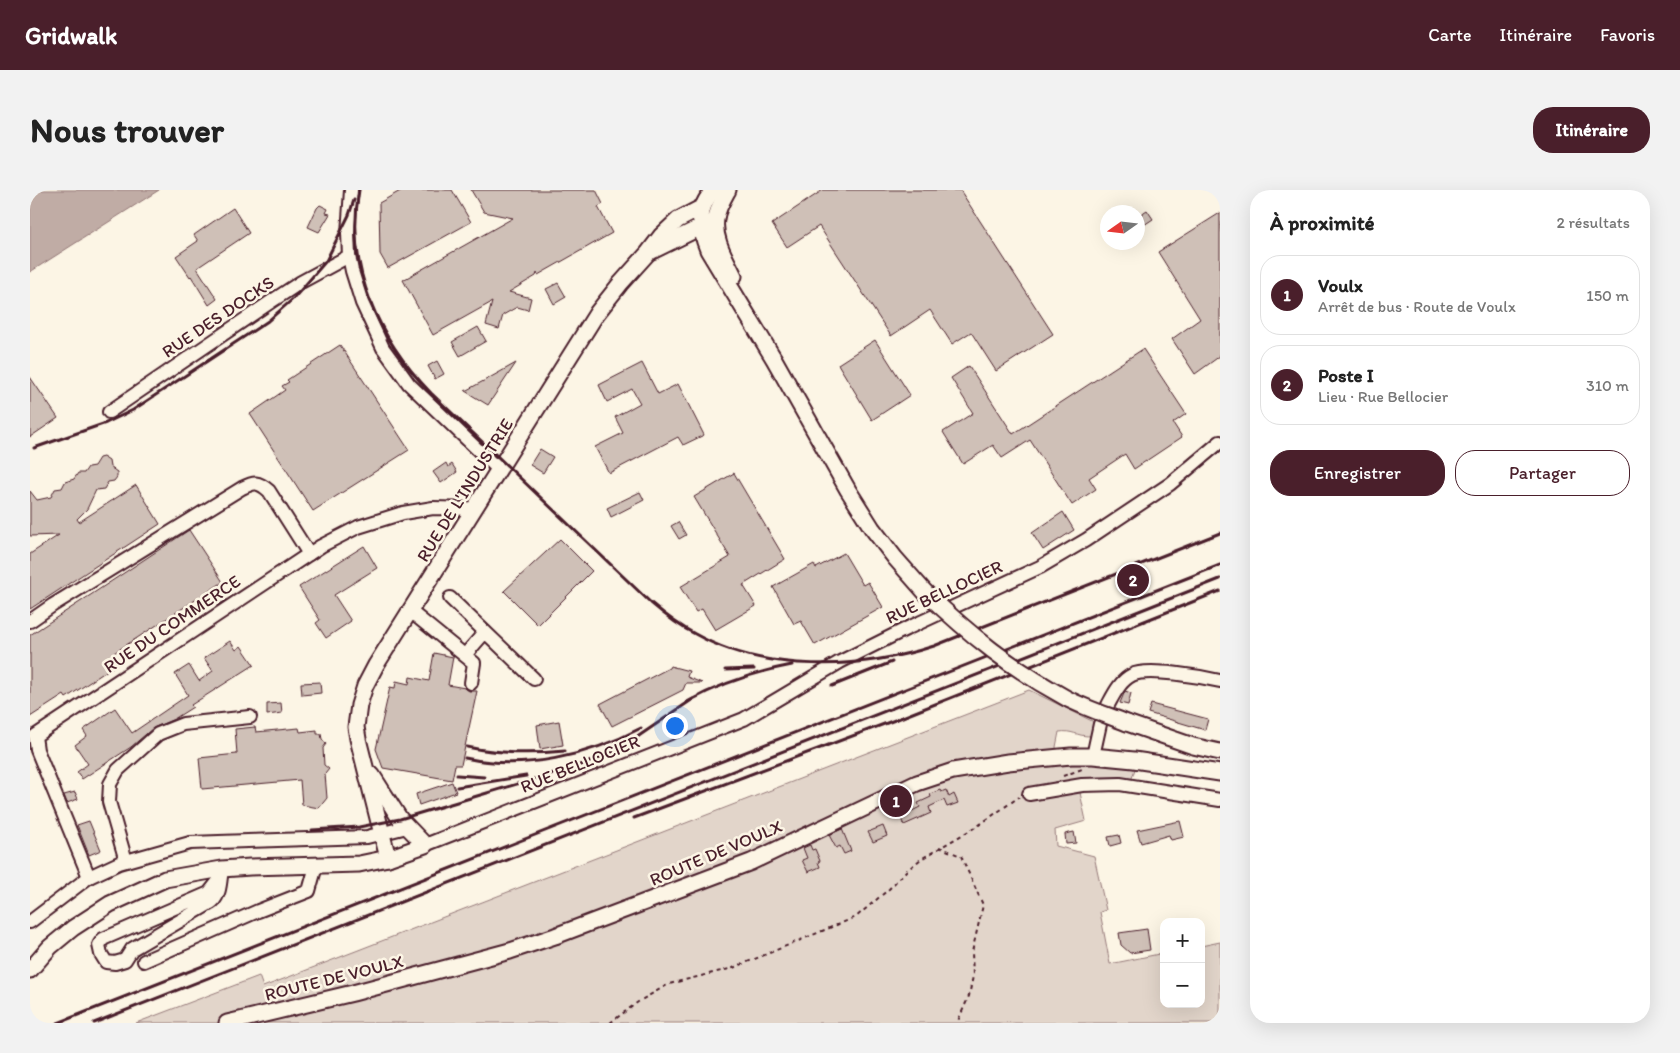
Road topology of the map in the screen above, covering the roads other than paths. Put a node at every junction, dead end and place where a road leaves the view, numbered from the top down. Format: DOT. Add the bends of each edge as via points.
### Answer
graph roads {
  1 [pos="350,190"];
  2 [pos="714,190"];
  3 [pos="728,190"];
  4 [pos="697,217"];
  5 [pos="716,220"];
  6 [pos="674,239"];
  7 [pos="708,250"];
  8 [pos="648,253"];
  9 [pos="349,256"];
  10 [pos="774,358"];
  11 [pos="110,412"];
  12 [pos="1220,442"];
  13 [pos="499,470"];
  14 [pos="474,509"];
  15 [pos="309,554"];
  16 [pos="450,598"];
  17 [pos="410,611"];
  18 [pos="30,621"];
  19 [pos="485,632"];
  20 [pos="464,654"];
  21 [pos="534,679"];
  22 [pos="1220,681"];
  23 [pos="471,683"];
  24 [pos="1108,705"];
  25 [pos="250,717"];
  26 [pos="1100,724"];
  27 [pos="32,736"];
  28 [pos="1220,752"];
  29 [pos="1093,756"];
  30 [pos="364,763"];
  31 [pos="1220,773"];
  32 [pos="1030,794"];
  33 [pos="1220,800"];
  34 [pos="407,827"];
  35 [pos="382,834"];
  36 [pos="426,845"];
  37 [pos="388,858"];
  38 [pos="126,861"];
  39 [pos="316,866"];
  40 [pos="221,874"];
  41 [pos="89,877"];
  42 [pos="30,922"];
  43 [pos="144,961"];
  44 [pos="30,970"];
  45 [pos="226,1023"];
  1 -- 9 [label="street"];
  2 -- 4 [label="main road"];
  3 -- 5 [label="main road"];
  4 -- 5 [label="main road"];
  4 -- 6 [label="main road"];
  4 -- 7 [label="main road"];
  4 -- 8 [label="main road" via="678,220 660,236"];
  5 -- 10 [label="main road" via="721,249"];
  6 -- 7 [label="main road"];
  6 -- 8 [label="main road"];
  7 -- 10 [label="main road"];
  8 -- 13 [label="main road, RUE DE L'INDUSTRIE" via="598,313"];
  9 -- 11 [label="street, RUE DES DOCKS" via="287,291"];
  9 -- 13 [label="street" via="368,318 393,363 419,394"];
  10 -- 28 [label="main road, bridge" via="872,528 924,592 964,630 1034,680 1068,699 1127,723"];
  12 -- 36 [label="street, RUE BELLOCIER" via="1170,484 1040,567 840,662 744,720"];
  13 -- 14 [label="main road, RUE DE L'INDUSTRIE"];
  14 -- 15 [label="street, RUE DU COMMERCE" via="433,508 403,513 358,527"];
  14 -- 17 [label="main road, RUE DE L'INDUSTRIE"];
  15 -- 18 [label="street" via="269,491 254,483"];
  15 -- 27 [label="street, RUE DU COMMERCE"];
  16 -- 19 [label="street"];
  17 -- 20 [label="street"];
  17 -- 30 [label="main road, RUE DE L'INDUSTRIE" via="376,665 359,704 356,727"];
  19 -- 20 [label="street"];
  19 -- 21 [label="street"];
  20 -- 23 [label="street" via="474,663"];
  22 -- 24 [label="street" via="1142,672 1124,681"];
  25 -- 38 [label="street" via="183,724 158,734 118,770 110,784 109,802"];
  26 -- 29 [label="street"];
  27 -- 41 [label="street, RUE DU COMMERCE"];
  29 -- 31 [label="main road, ROUTE DE VOULX"];
  29 -- 45 [label="main road, ROUTE DE VOULX" via="1008,762 935,776 751,862 555,936 353,993"];
  30 -- 34 [label="main road"];
  30 -- 35 [label="main road, RUE DE L'INDUSTRIE"];
  32 -- 33 [label="street" via="1076,786 1120,784"];
  34 -- 35 [label="street"];
  34 -- 36 [label="main road"];
  35 -- 37 [label="main road, RUE DE L'INDUSTRIE"];
  35 -- 38 [label="street" via="190,844"];
  36 -- 37 [label="main road, RUE BELLOCIER"];
  37 -- 39 [label="main road, RUE BELLOCIER" via="359,864"];
  38 -- 41 [label="street"];
  39 -- 40 [label="main road, RUE BELLOCIER" via="250,866"];
  39 -- 43 [label="street" via="309,891"];
  40 -- 40 [label="street" via="209,893 103,940 99,945 106,962 126,960 132,949 212,902 218,897"];
  40 -- 44 [label="main road, RUE BELLOCIER" via="165,879 110,904 73,928"];
  41 -- 42 [label="street"];
}
